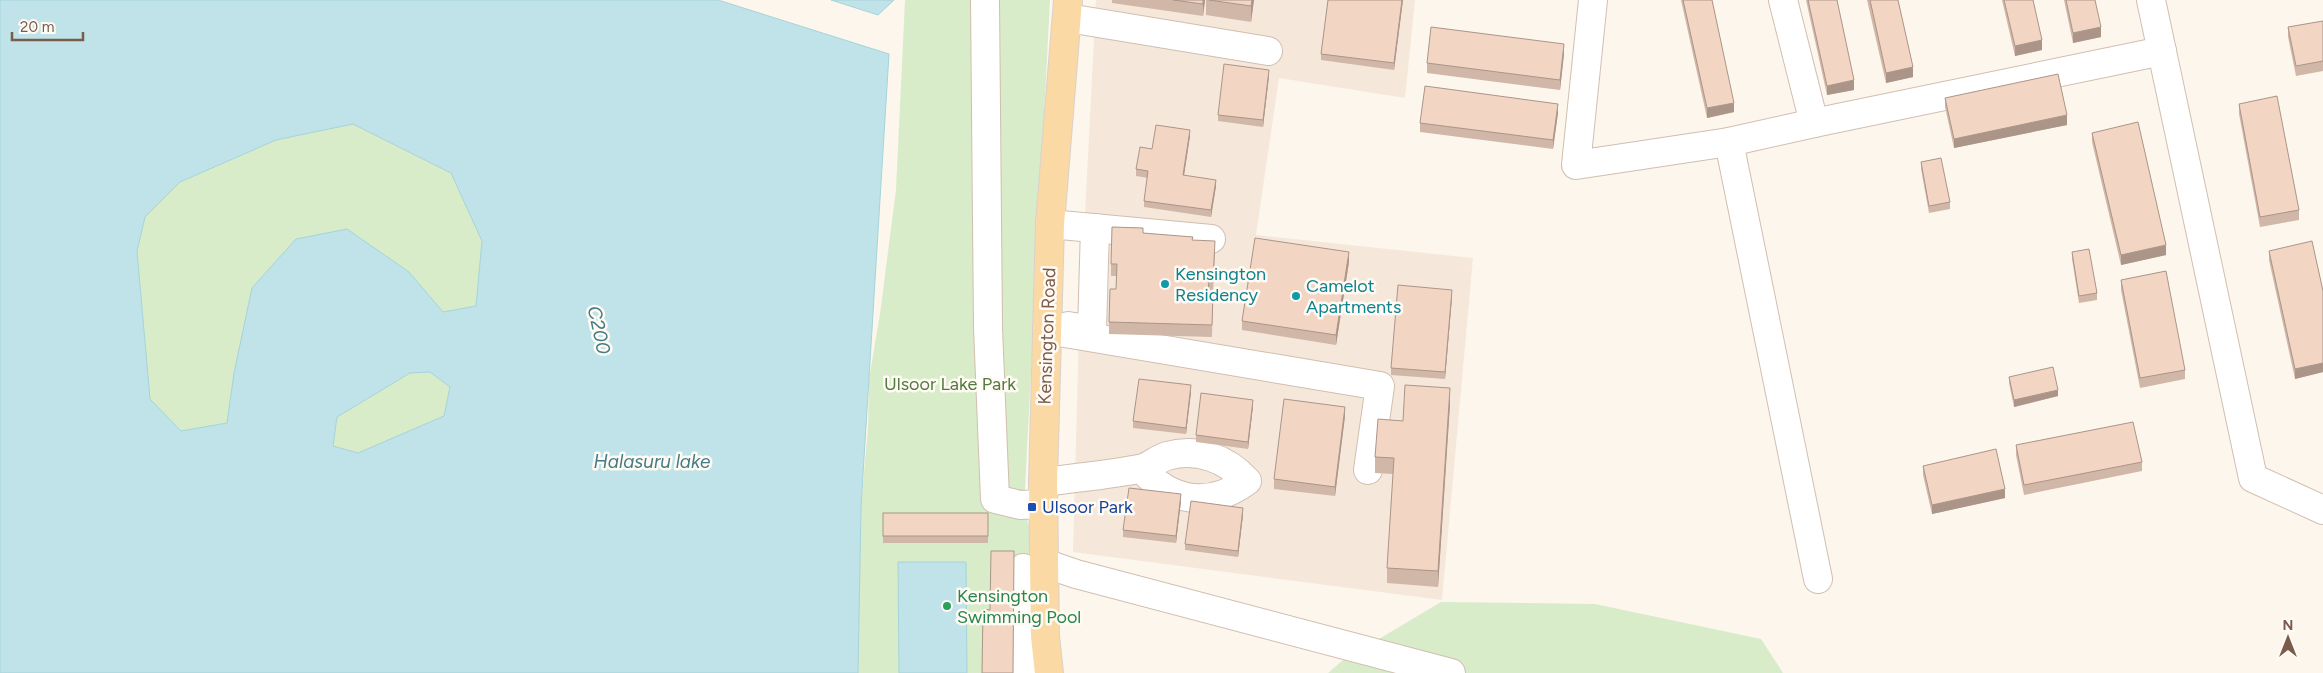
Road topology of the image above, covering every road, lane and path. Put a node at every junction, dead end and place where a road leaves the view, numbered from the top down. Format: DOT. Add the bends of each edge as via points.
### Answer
graph roads {
  1 [pos="985,0"];
  2 [pos="1593,0"];
  3 [pos="1783,0"];
  4 [pos="2152,0"];
  5 [pos="1068,9"];
  6 [pos="2162,50"];
  7 [pos="1268,51"];
  8 [pos="1814,123"];
  9 [pos="1729,142"];
  10 [pos="1050,224"];
  11 [pos="1094,228"];
  12 [pos="1211,239"];
  13 [pos="1047,326"];
  14 [pos="1142,469"];
  15 [pos="1368,470"];
  16 [pos="1043,493"];
  17 [pos="2323,510"];
  18 [pos="1033,566"];
  19 [pos="1818,579"];
  20 [pos="1022,673"];
  21 [pos="1049,673"];
  22 [pos="1451,673"];
  1 -- 16 [label="street" via="988,328 995,499 1020,505"];
  2 -- 9 [label="street" via="1576,165"];
  3 -- 8 [label="street"];
  4 -- 6 [label="street"];
  5 -- 7 [label="street"];
  5 -- 10 [label="main road, Kensington Road"];
  6 -- 8 [label="street"];
  6 -- 17 [label="street" via="2254,478"];
  8 -- 9 [label="street"];
  9 -- 19 [label="street"];
  10 -- 11 [label="street"];
  10 -- 13 [label="main road, Kensington Road"];
  11 -- 12 [label="street"];
  11 -- 13 [label="street" via="1092,330"];
  13 -- 15 [label="street" via="1380,386"];
  13 -- 16 [label="main road, Kensington Road"];
  14 -- 16 [label="street"];
  16 -- 18 [label="main road, Kensington Road"];
  18 -- 20 [label="street"];
  18 -- 21 [label="main road, Kensington Road"];
  18 -- 22 [label="street" via="1076,574"];
}
